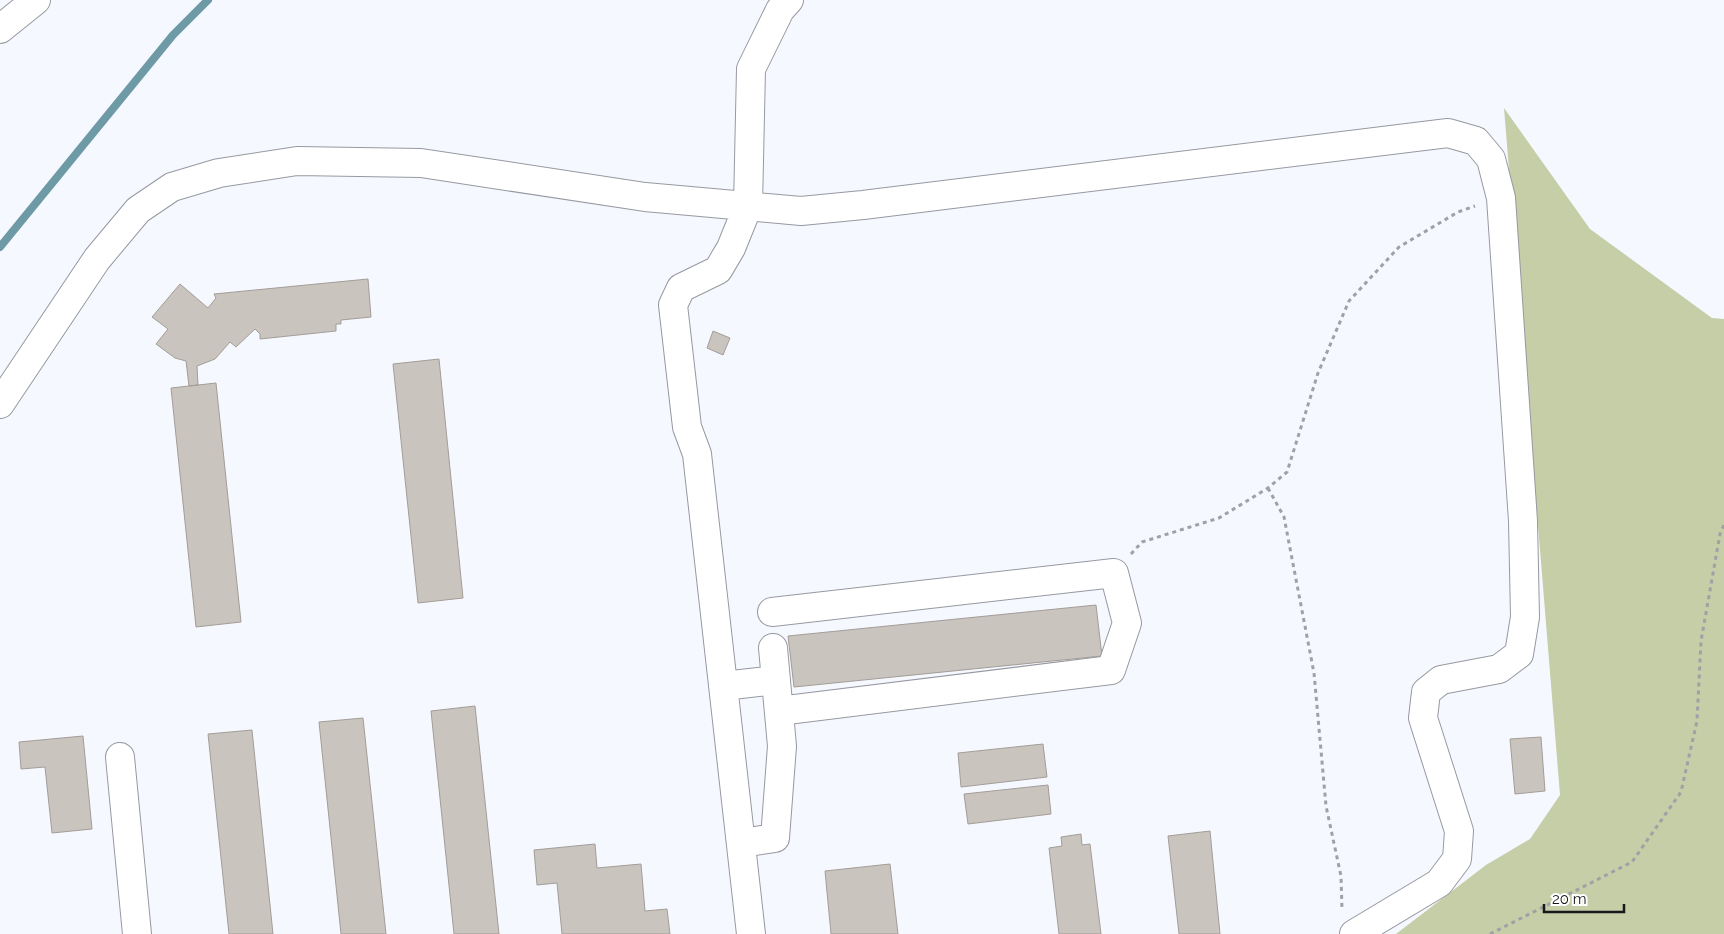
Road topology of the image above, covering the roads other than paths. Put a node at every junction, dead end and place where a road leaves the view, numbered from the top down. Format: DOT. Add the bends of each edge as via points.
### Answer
graph roads {
  1 [pos="36,0"];
  2 [pos="789,0"];
  3 [pos="0,29"];
  4 [pos="748,206"];
  5 [pos="0,404"];
  6 [pos="772,612"];
  7 [pos="773,648"];
  8 [pos="776,680"];
  9 [pos="723,686"];
  10 [pos="778,711"];
  11 [pos="120,757"];
  12 [pos="741,843"];
  13 [pos="1348,924"];
  14 [pos="137,934"];
  15 [pos="751,934"];
  1 -- 3 [label="street"];
  2 -- 4 [label="street" via="780,10 751,68"];
  4 -- 5 [label="street" via="645,197 421,163 297,161 219,174 172,187 138,210 97,259"];
  4 -- 9 [label="street" via="718,270 681,288 673,305 686,427 697,454"];
  4 -- 13 [label="street" via="801,211 863,205 1448,133 1476,141 1491,159 1502,198 1523,521 1526,618 1519,654 1499,669 1441,680 1426,692 1423,718 1459,831 1457,859 1439,883"];
  6 -- 10 [label="street" via="1114,573 1127,623 1111,670"];
  7 -- 8 [label="street"];
  8 -- 9 [label="street"];
  8 -- 10 [label="street"];
  9 -- 12 [label="street"];
  10 -- 12 [label="street" via="782,746 775,838"];
  11 -- 14 [label="street"];
  12 -- 15 [label="street"];
}
